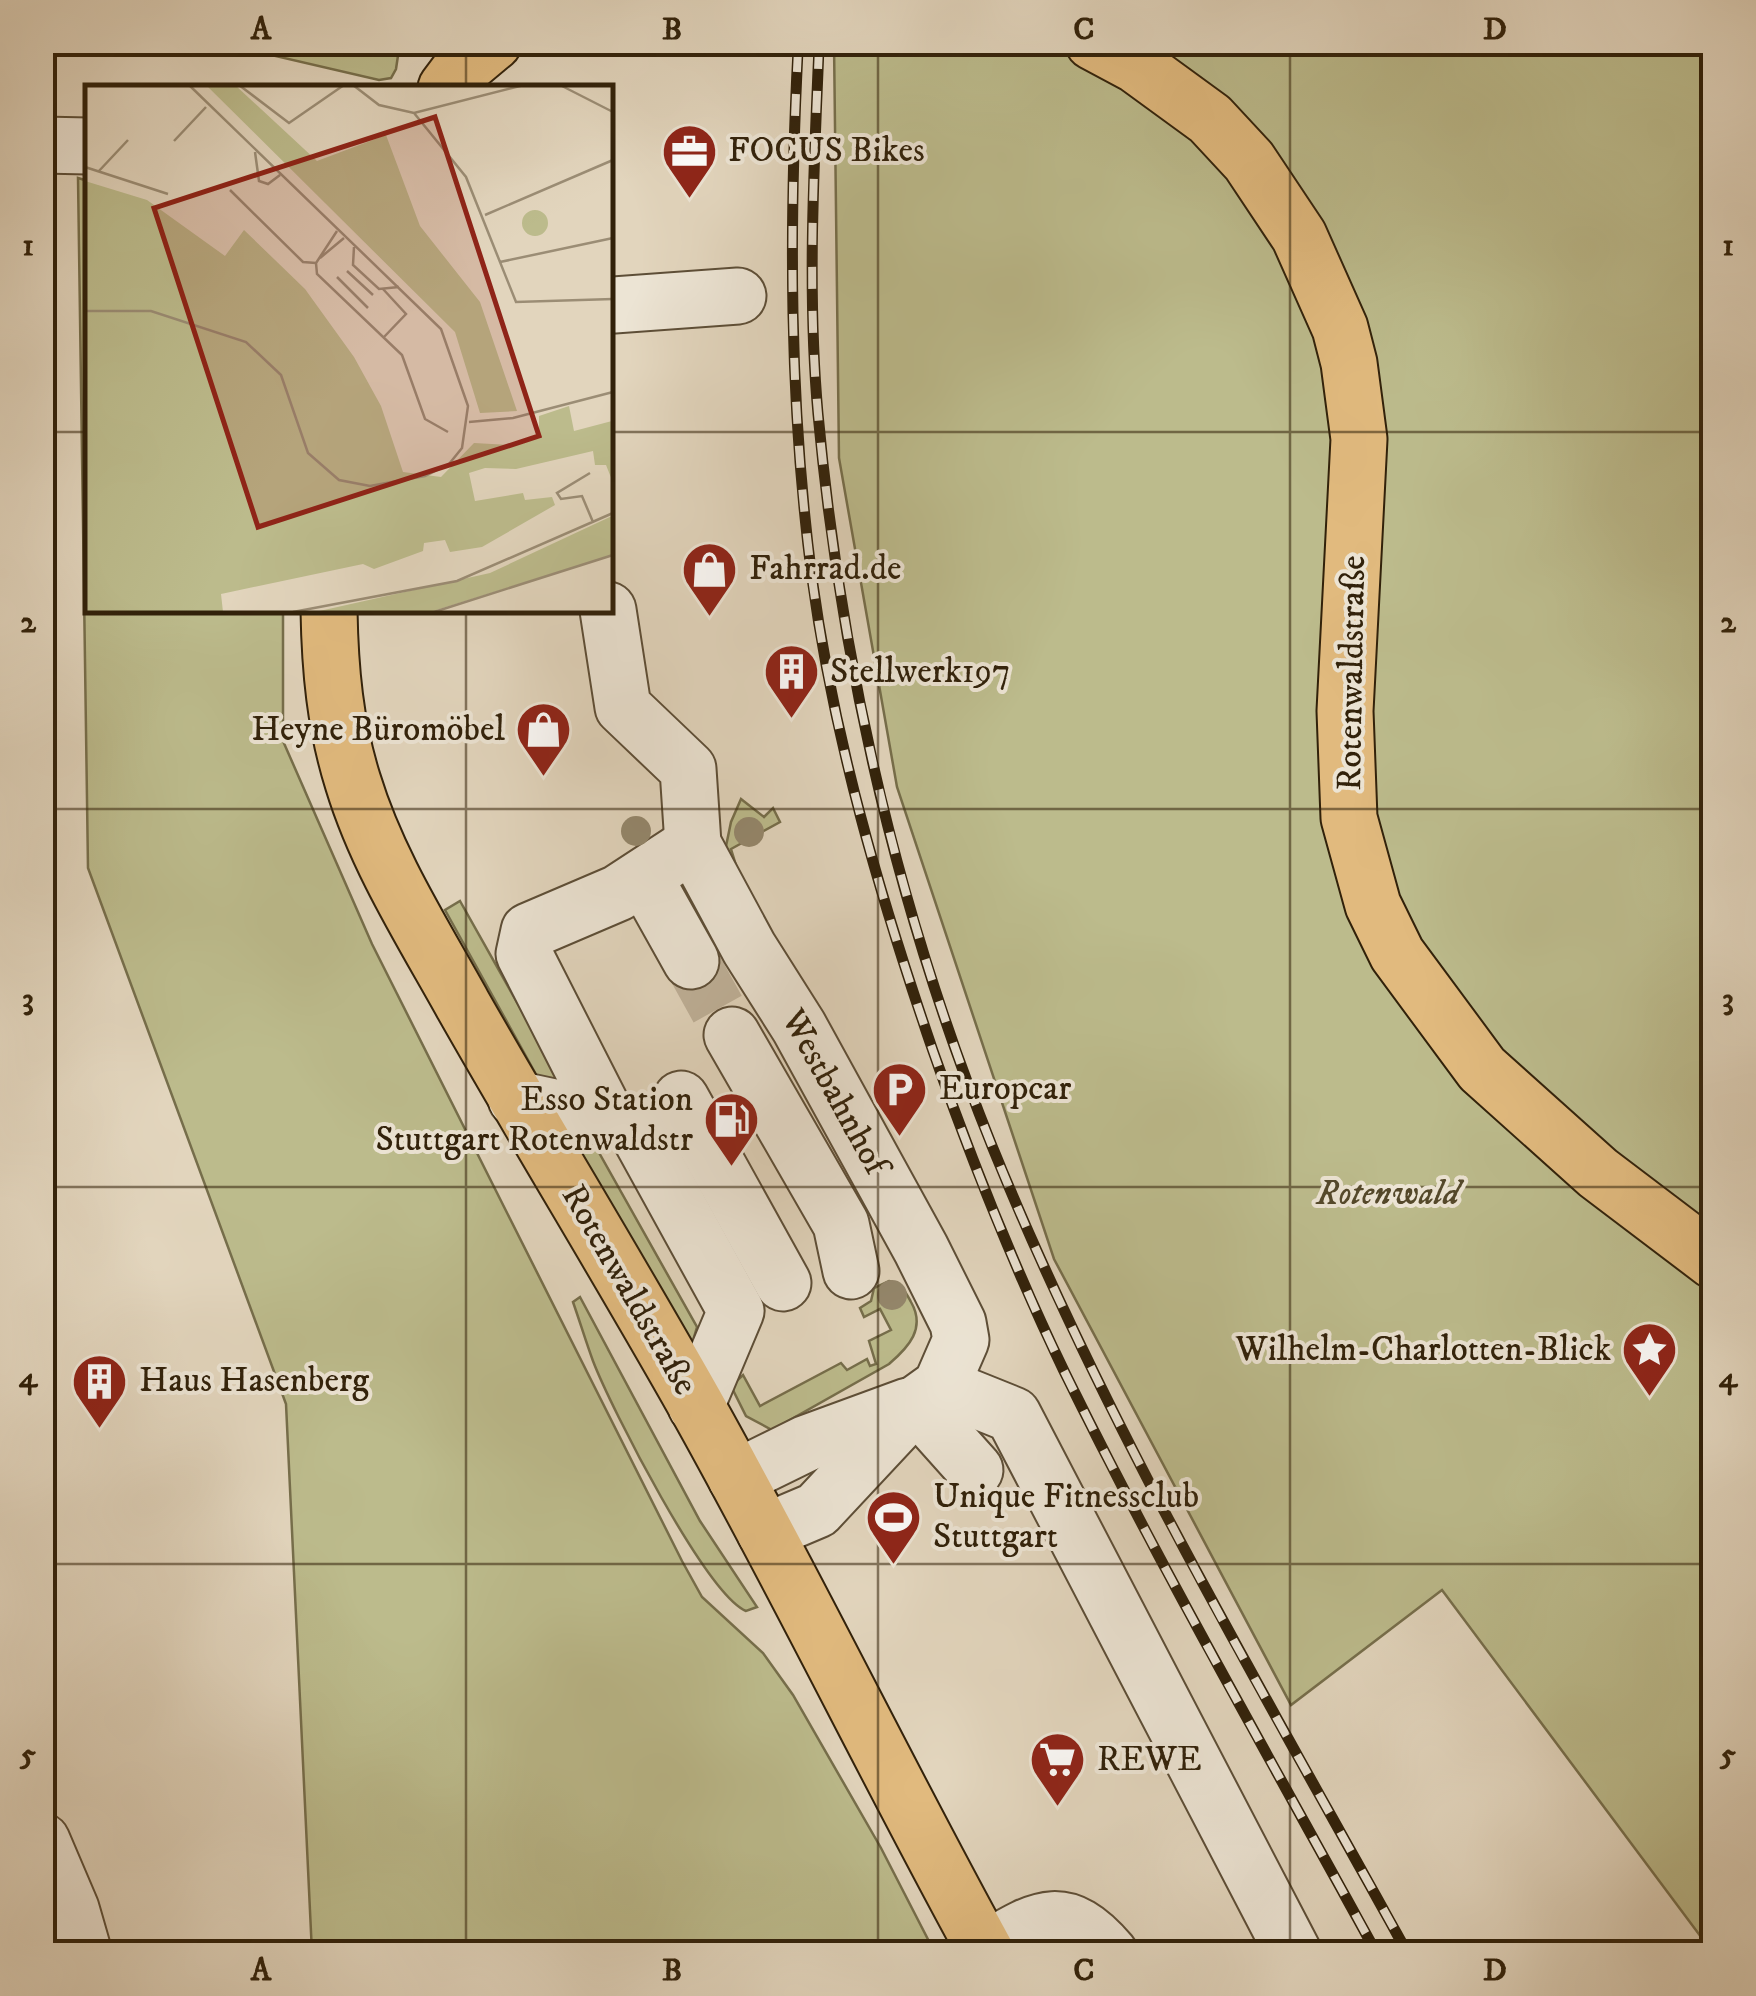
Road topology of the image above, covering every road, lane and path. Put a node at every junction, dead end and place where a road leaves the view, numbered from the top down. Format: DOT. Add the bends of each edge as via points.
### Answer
graph roads {
  1 [pos="494,42"];
  2 [pos="1094,42"];
  3 [pos="448,85"];
  4 [pos="42,145"];
  5 [pos="85,146"];
  6 [pos="738,296"];
  7 [pos="612,307"];
  8 [pos="328,612"];
  9 [pos="608,612"];
  10 [pos="693,844"];
  11 [pos="631,885"];
  12 [pos="677,969"];
  13 [pos="799,1027"];
  14 [pos="716,1063"];
  15 [pos="516,1099"];
  16 [pos="620,1121"];
  17 [pos="921,1248"];
  18 [pos="1714,1261"];
  19 [pos="852,1270"];
  20 [pos="784,1283"];
  21 [pos="736,1311"];
  22 [pos="929,1395"];
  23 [pos="696,1406"];
  24 [pos="976,1470"];
  25 [pos="736,1478"];
  26 [pos="764,1532"];
  27 [pos="42,1841"];
  28 [pos="986,1951"];
  29 [pos="84,1954"];
  30 [pos="1110,1954"];
  31 [pos="1294,1954"];
  1 -- 3 [label="main road"];
  2 -- 18 [label="main road, Rotenwaldstraße" via="1210,119 1249,161 1299,236 1340,328 1359,438 1345,711 1349,818 1373,905 1397,954 1482,1069 1598,1174"];
  4 -- 5 [label="street"];
  6 -- 7 [label="street"];
  8 -- 15 [label="main road, Rotenwaldstraße" via="340,734 375,842"];
  9 -- 10 [label="street, Westbahnhof" via="623,707 688,769"];
  10 -- 11 [label="street"];
  10 -- 13 [label="street, Westbahnhof"];
  11 -- 12 [label="street"];
  11 -- 16 [label="street" via="528,931 524,954"];
  13 -- 14 [label="street"];
  13 -- 17 [label="street, Westbahnhof"];
  14 -- 16 [label="street"];
  14 -- 19 [label="street" via="842,1224"];
  14 -- 20 [label="street"];
  15 -- 16 [label="street"];
  15 -- 23 [label="main road, Rotenwaldstraße"];
  16 -- 21 [label="street"];
  17 -- 19 [label="street" via="877,1269"];
  17 -- 22 [label="street, Westbahnhof" via="961,1340"];
  19 -- 20 [label="street"];
  20 -- 21 [label="street"];
  21 -- 23 [label="street"];
  22 -- 24 [label="street"];
  22 -- 25 [label="street"];
  22 -- 26 [label="street, Westbahnhof" via="817,1510"];
  22 -- 31 [label="street" via="1013,1415"];
  23 -- 25 [label="main road, Rotenwaldstraße"];
  25 -- 26 [label="main road, Rotenwaldstraße"];
  26 -- 28 [label="main road, Rotenwaldstraße"];
  27 -- 29 [label="street"];
  28 -- 30 [label="street" via="1036,1923 1070,1920 1090,1930"];
}
